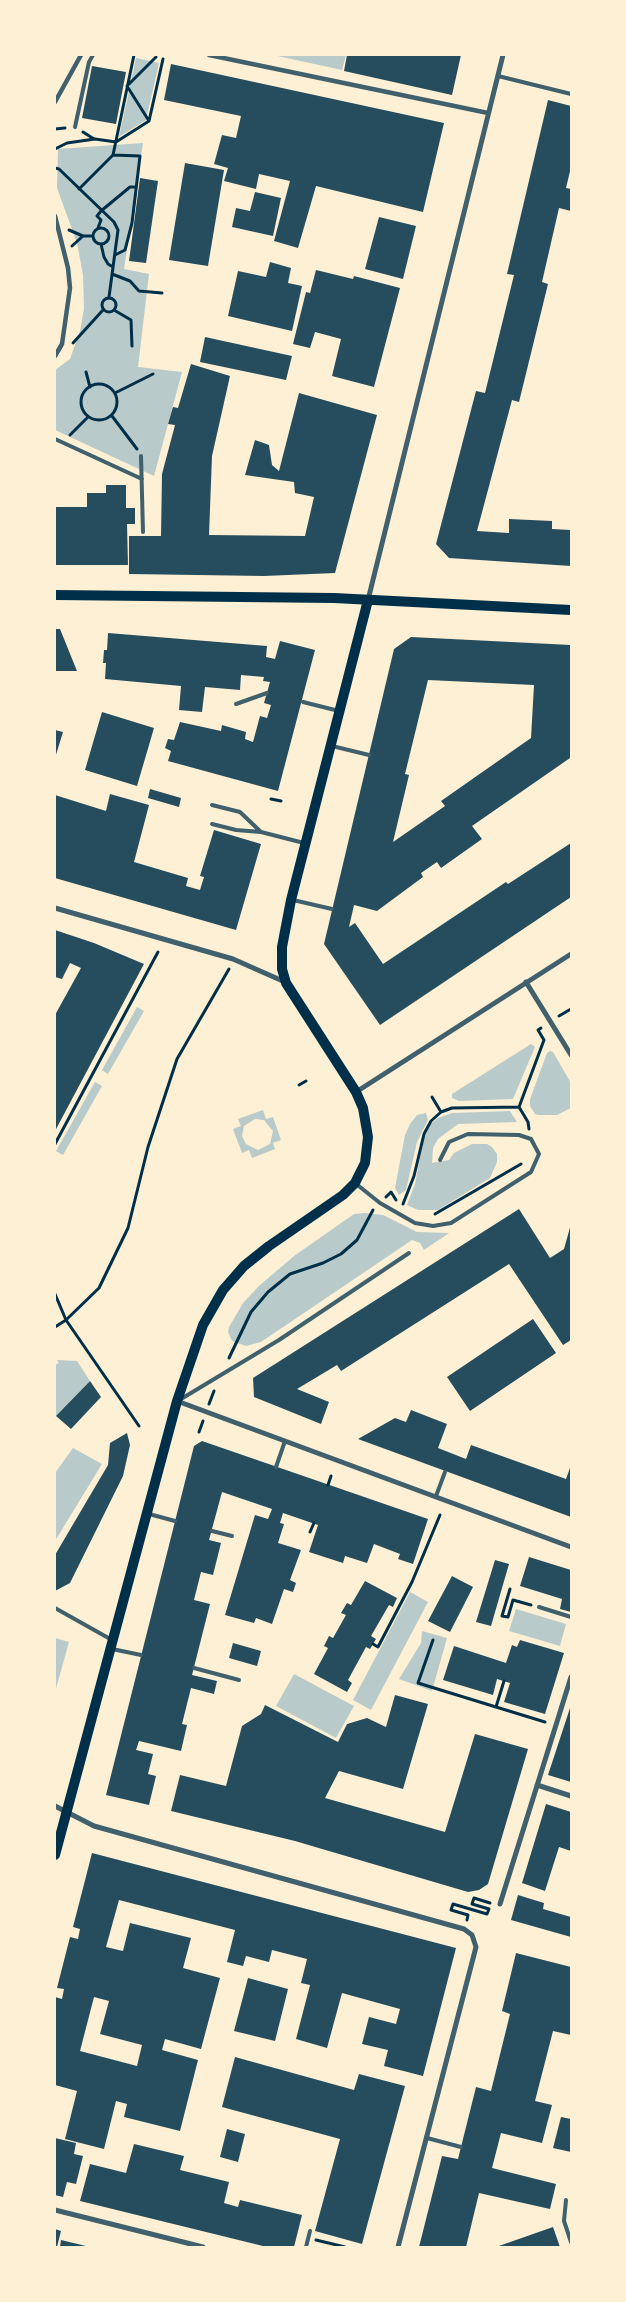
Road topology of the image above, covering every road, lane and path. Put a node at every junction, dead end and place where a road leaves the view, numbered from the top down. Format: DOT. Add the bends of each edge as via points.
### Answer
graph roads {
  1 [pos="81,55"];
  2 [pos="93,55"];
  3 [pos="134,55"];
  4 [pos="209,55"];
  5 [pos="503,55"];
  6 [pos="156,57"];
  7 [pos="163,59"];
  8 [pos="498,76"];
  9 [pos="127,86"];
  10 [pos="571,94"];
  11 [pos="55,102"];
  12 [pos="488,113"];
  13 [pos="149,121"];
  14 [pos="75,127"];
  15 [pos="116,142"];
  16 [pos="55,149"];
  17 [pos="113,155"];
  18 [pos="55,168"];
  19 [pos="136,187"];
  20 [pos="79,188"];
  21 [pos="101,211"];
  22 [pos="55,216"];
  23 [pos="98,228"];
  24 [pos="70,229"];
  25 [pos="83,236"];
  26 [pos="93,236"];
  27 [pos="110,236"];
  28 [pos="117,236"];
  29 [pos="101,244"];
  30 [pos="75,245"];
  31 [pos="115,255"];
  32 [pos="113,267"];
  33 [pos="112,274"];
  34 [pos="162,292"];
  35 [pos="109,297"];
  36 [pos="104,310"];
  37 [pos="114,310"];
  38 [pos="62,344"];
  39 [pos="132,346"];
  40 [pos="55,356"];
  41 [pos="86,372"];
  42 [pos="153,374"];
  43 [pos="90,387"];
  44 [pos="115,393"];
  45 [pos="112,416"];
  46 [pos="88,417"];
  47 [pos="55,439"];
  48 [pos="63,442"];
  49 [pos="141,456"];
  50 [pos="142,479"];
  51 [pos="143,532"];
  52 [pos="55,596"];
  53 [pos="368,600"];
  54 [pos="571,610"];
  55 [pos="267,693"];
  56 [pos="303,702"];
  57 [pos="236,704"];
  58 [pos="339,711"];
  59 [pos="331,745"];
  60 [pos="369,755"];
  61 [pos="270,799"];
  62 [pos="281,802"];
  63 [pos="212,805"];
  64 [pos="212,824"];
  65 [pos="261,832"];
  66 [pos="305,844"];
  67 [pos="291,900"];
  68 [pos="55,908"];
  69 [pos="332,909"];
  70 [pos="158,952"];
  71 [pos="571,954"];
  72 [pos="229,969"];
  73 [pos="526,982"];
  74 [pos="286,983"];
  75 [pos="566,1012"];
  76 [pos="571,1012"];
  77 [pos="538,1030"];
  78 [pos="571,1055"];
  79 [pos="306,1080"];
  80 [pos="299,1085"];
  81 [pos="356,1092"];
  82 [pos="432,1097"];
  83 [pos="520,1107"];
  84 [pos="441,1112"];
  85 [pos="528,1122"];
  86 [pos="55,1144"];
  87 [pos="539,1154"];
  88 [pos="440,1160"];
  89 [pos="355,1183"];
  90 [pos="380,1203"];
  91 [pos="402,1206"];
  92 [pos="407,1209"];
  93 [pos="429,1214"];
  94 [pos="409,1253"];
  95 [pos="55,1294"];
  96 [pos="66,1320"];
  97 [pos="55,1327"];
  98 [pos="220,1377"];
  99 [pos="177,1401"];
  100 [pos="206,1411"];
  101 [pos="139,1426"];
  102 [pos="199,1432"];
  103 [pos="285,1440"];
  104 [pos="276,1467"];
  105 [pos="445,1472"];
  106 [pos="331,1476"];
  107 [pos="328,1485"];
  108 [pos="436,1496"];
  109 [pos="147,1513"];
  110 [pos="440,1515"];
  111 [pos="175,1521"];
  112 [pos="314,1523"];
  113 [pos="212,1531"];
  114 [pos="310,1532"];
  115 [pos="232,1536"];
  116 [pos="571,1547"];
  117 [pos="510,1589"];
  118 [pos="55,1608"];
  119 [pos="539,1608"];
  120 [pos="571,1617"];
  121 [pos="433,1640"];
  122 [pos="111,1644"];
  123 [pos="373,1644"];
  124 [pos="141,1655"];
  125 [pos="194,1668"];
  126 [pos="571,1677"];
  127 [pos="239,1680"];
  128 [pos="504,1681"];
  129 [pos="496,1707"];
  130 [pos="545,1722"];
  131 [pos="537,1785"];
  132 [pos="571,1796"];
  133 [pos="55,1806"];
  134 [pos="66,1811"];
  135 [pos="55,1855"];
  136 [pos="491,1903"];
  137 [pos="500,1904"];
  138 [pos="468,1915"];
  139 [pos="426,2138"];
  140 [pos="461,2147"];
  141 [pos="566,2200"];
  142 [pos="55,2210"];
  143 [pos="310,2231"];
  144 [pos="308,2238"];
  145 [pos="571,2242"];
  146 [pos="203,2247"];
  147 [pos="306,2247"];
  148 [pos="345,2247"];
  149 [pos="398,2247"];
  1 -- 11 [label="street"];
  2 -- 14 [label="lane"];
  3 -- 9 [label="path"];
  4 -- 12 [label="street"];
  5 -- 8 [label="street"];
  6 -- 9 [label="path"];
  7 -- 13 [label="path"];
  8 -- 10 [label="lane"];
  8 -- 12 [label="street"];
  9 -- 13 [label="path"];
  9 -- 15 [label="path"];
  12 -- 53 [label="street"];
  13 -- 15 [label="path"];
  15 -- 16 [label="path" via="95,139"];
  15 -- 17 [label="path"];
  17 -- 19 [label="path" via="140,156"];
  17 -- 20 [label="path"];
  18 -- 20 [label="path"];
  19 -- 21 [label="path" via="130,187"];
  19 -- 31 [label="path" via="132,223 124,250"];
  20 -- 21 [label="path"];
  21 -- 23 [label="path" via="97,216 101,220"];
  21 -- 28 [label="path" via="114,222"];
  22 -- 38 [label="street" via="67,261 70,288"];
  23 -- 26 [label="path"];
  23 -- 27 [label="path" via="105,228"];
  24 -- 25 [label="path"];
  25 -- 26 [label="path"];
  25 -- 30 [label="path"];
  26 -- 29 [label="path" via="95,242"];
  27 -- 28 [label="path"];
  27 -- 29 [label="path"];
  28 -- 31 [label="path"];
  29 -- 32 [label="path" via="104,257"];
  31 -- 32 [label="path"];
  32 -- 33 [label="path"];
  33 -- 34 [label="path" via="130,281 139,291"];
  33 -- 35 [label="path"];
  35 -- 36 [label="path" via="103,299 101,305"];
  35 -- 37 [label="path" via="117,305"];
  36 -- 37 [label="path" via="109,313"];
  36 -- 38 [label="path" via="72,344"];
  37 -- 39 [label="path" via="131,320"];
  38 -- 40 [label="street"];
  41 -- 43 [label="path"];
  42 -- 44 [label="path"];
  43 -- 44 [label="path" via="106,386"];
  43 -- 46 [label="path" via="82,398"];
  44 -- 45 [label="path" via="117,405"];
  45 -- 46 [label="path" via="98,420"];
  45 -- 49 [label="path"];
  46 -- 48 [label="path"];
  47 -- 48 [label="lane"];
  48 -- 50 [label="lane"];
  49 -- 50 [label="lane"];
  50 -- 51 [label="lane"];
  52 -- 53 [label="main road"];
  53 -- 54 [label="main road"];
  53 -- 58 [label="main road"];
  55 -- 57 [label="lane"];
  56 -- 58 [label="lane"];
  58 -- 59 [label="main road"];
  59 -- 60 [label="lane"];
  59 -- 66 [label="main road"];
  61 -- 62 [label="path"];
  63 -- 65 [label="lane" via="240,812"];
  64 -- 65 [label="lane"];
  65 -- 66 [label="lane"];
  66 -- 67 [label="main road"];
  67 -- 69 [label="lane"];
  67 -- 74 [label="main road" via="282,947"];
  68 -- 74 [label="street" via="233,959"];
  70 -- 86 [label="path"];
  71 -- 73 [label="street"];
  72 -- 96 [label="path" via="177,1059 148,1147 128,1228 99,1288"];
  73 -- 78 [label="street"];
  73 -- 81 [label="street"];
  74 -- 81 [label="main road"];
  75 -- 76 [label="path"];
  77 -- 83 [label="path" via="544,1040"];
  79 -- 80 [label="path"];
  81 -- 89 [label="main road" via="363,1108 368,1148"];
  82 -- 84 [label="path"];
  83 -- 84 [label="path" via="452,1108"];
  83 -- 85 [label="path"];
  84 -- 91 [label="path" via="424,1134 410,1190"];
  87 -- 88 [label="lane" via="531,1139 519,1135 468,1134 448,1142"];
  87 -- 90 [label="lane" via="531,1172 451,1224 415,1223"];
  87 -- 93 [label="path" via="450,1206"];
  89 -- 90 [label="lane"];
  89 -- 99 [label="main road" via="250,1261 223,1290 203,1325"];
  90 -- 91 [label="path" via="391,1192"];
  90 -- 98 [label="path" via="370,1214 357,1240 341,1254 290,1274 268,1292 251,1312"];
  91 -- 92 [label="path"];
  94 -- 98 [label="lane"];
  95 -- 96 [label="path"];
  96 -- 97 [label="path"];
  96 -- 101 [label="path"];
  98 -- 99 [label="lane"];
  98 -- 100 [label="path"];
  99 -- 100 [label="street"];
  99 -- 109 [label="main road"];
  100 -- 102 [label="path"];
  100 -- 103 [label="street"];
  103 -- 104 [label="lane"];
  103 -- 108 [label="street"];
  105 -- 108 [label="lane"];
  106 -- 107 [label="path"];
  108 -- 116 [label="street"];
  109 -- 111 [label="lane"];
  109 -- 122 [label="main road"];
  110 -- 123 [label="path" via="412,1582 378,1647"];
  112 -- 114 [label="path"];
  113 -- 115 [label="lane"];
  117 -- 119 [label="path" via="502,1616 508,1618 514,1600"];
  118 -- 122 [label="lane"];
  119 -- 120 [label="lane"];
  121 -- 129 [label="path" via="418,1683"];
  122 -- 124 [label="lane"];
  122 -- 134 [label="main road"];
  125 -- 127 [label="lane"];
  126 -- 131 [label="street"];
  128 -- 129 [label="path"];
  129 -- 130 [label="path"];
  131 -- 132 [label="street"];
  131 -- 137 [label="street"];
  133 -- 134 [label="street"];
  134 -- 135 [label="main road"];
  134 -- 139 [label="street" via="94,1826 464,1929 472,1936 476,1947"];
  136 -- 138 [label="path" via="474,1898 472,1904 489,1909 487,1914 453,1904 451,1910"];
  139 -- 140 [label="lane"];
  139 -- 149 [label="street"];
  141 -- 145 [label="lane" via="564,2221"];
  142 -- 146 [label="street"];
  143 -- 144 [label="lane"];
  144 -- 147 [label="lane"];
  144 -- 148 [label="path"];
}
